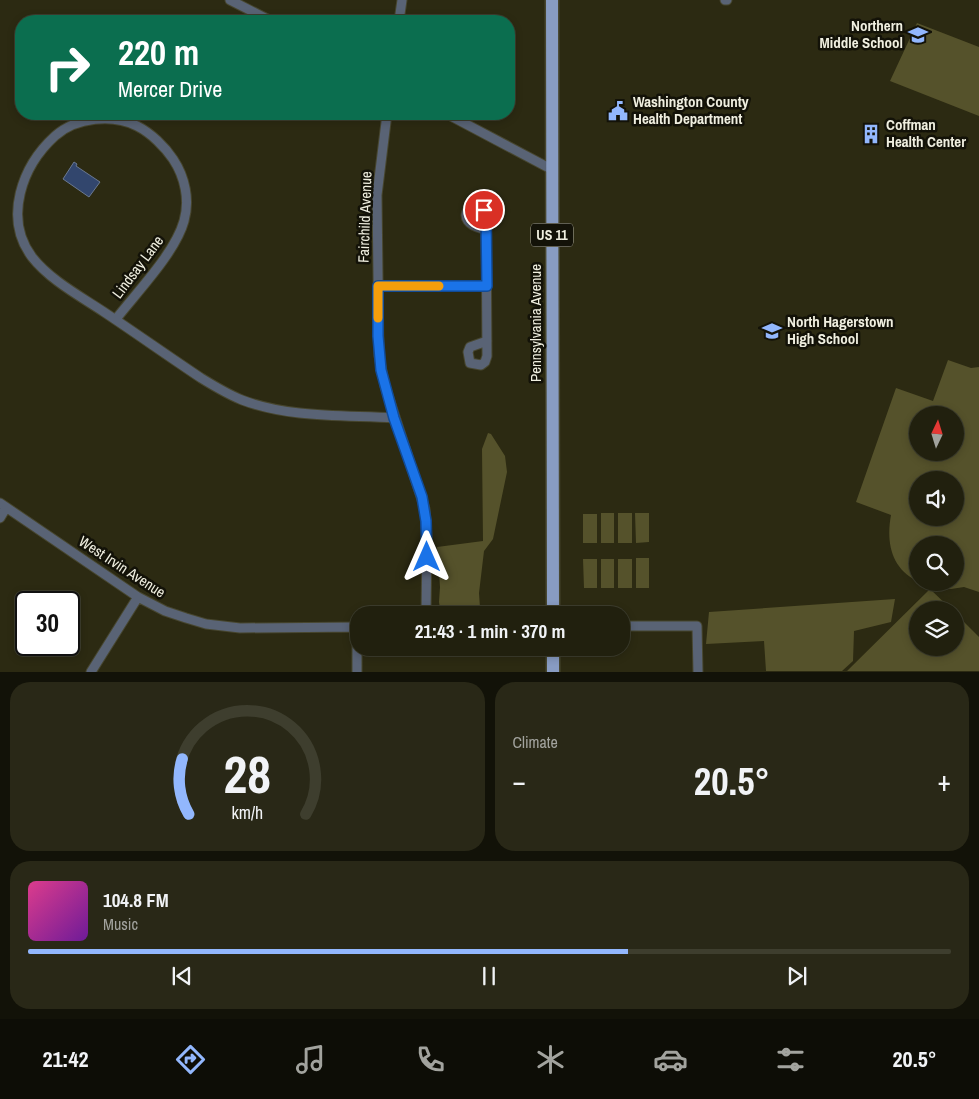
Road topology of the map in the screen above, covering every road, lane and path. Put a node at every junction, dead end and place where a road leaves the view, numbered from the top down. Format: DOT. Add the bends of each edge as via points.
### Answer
graph roads {
  1 [pos="230,0"];
  2 [pos="402,0"];
  3 [pos="552,0"];
  4 [pos="259,15"];
  5 [pos="400,15"];
  6 [pos="96,120"];
  7 [pos="109,120"];
  8 [pos="386,120"];
  9 [pos="458,120"];
  10 [pos="551,169"];
  11 [pos="486,230"];
  12 [pos="378,286"];
  13 [pos="487,286"];
  14 [pos="116,319"];
  15 [pos="487,340"];
  16 [pos="394,418"];
  17 [pos="3,505"];
  18 [pos="0,518"];
  19 [pos="138,596"];
  20 [pos="426,606"];
  21 [pos="553,606"];
  22 [pos="630,626"];
  23 [pos="350,627"];
  24 [pos="357,656"];
  25 [pos="553,656"];
  26 [pos="91,672"];
  27 [pos="357,672"];
  28 [pos="553,672"];
  29 [pos="698,672"];
  1 -- 4 [label="street"];
  2 -- 5 [label="street"];
  3 -- 10 [label="main road, Pennsylvania Avenue / US 11"];
  6 -- 14 [label="street, Lindsay Lane" via="74,124 56,135 43,149 22,185 17,213 20,234 45,270"];
  7 -- 14 [label="street, Lindsay Lane" via="138,126 170,154 178,167 187,197 184,220 173,247"];
  8 -- 12 [label="street, Fairchild Avenue" via="378,195"];
  9 -- 10 [label="street"];
  10 -- 21 [label="main road, Pennsylvania Avenue / US 11"];
  11 -- 13 [label="street"];
  12 -- 13 [label="street"];
  12 -- 16 [label="street, Fairchild Avenue" via="379,356"];
  13 -- 15 [label="street"];
  14 -- 16 [label="street, Lindsay Lane" via="201,378 241,400 274,409"];
  16 -- 20 [label="street, Fairchild Avenue" via="425,509"];
  17 -- 18 [label="street"];
  17 -- 19 [label="street, West Irvin Avenue"];
  19 -- 23 [label="street, West Irvin Avenue" via="165,611 224,627"];
  19 -- 26 [label="street"];
  22 -- 29 [label="street" via="697,626"];
  24 -- 27 [label="street"];
  25 -- 28 [label="main road"];
}
